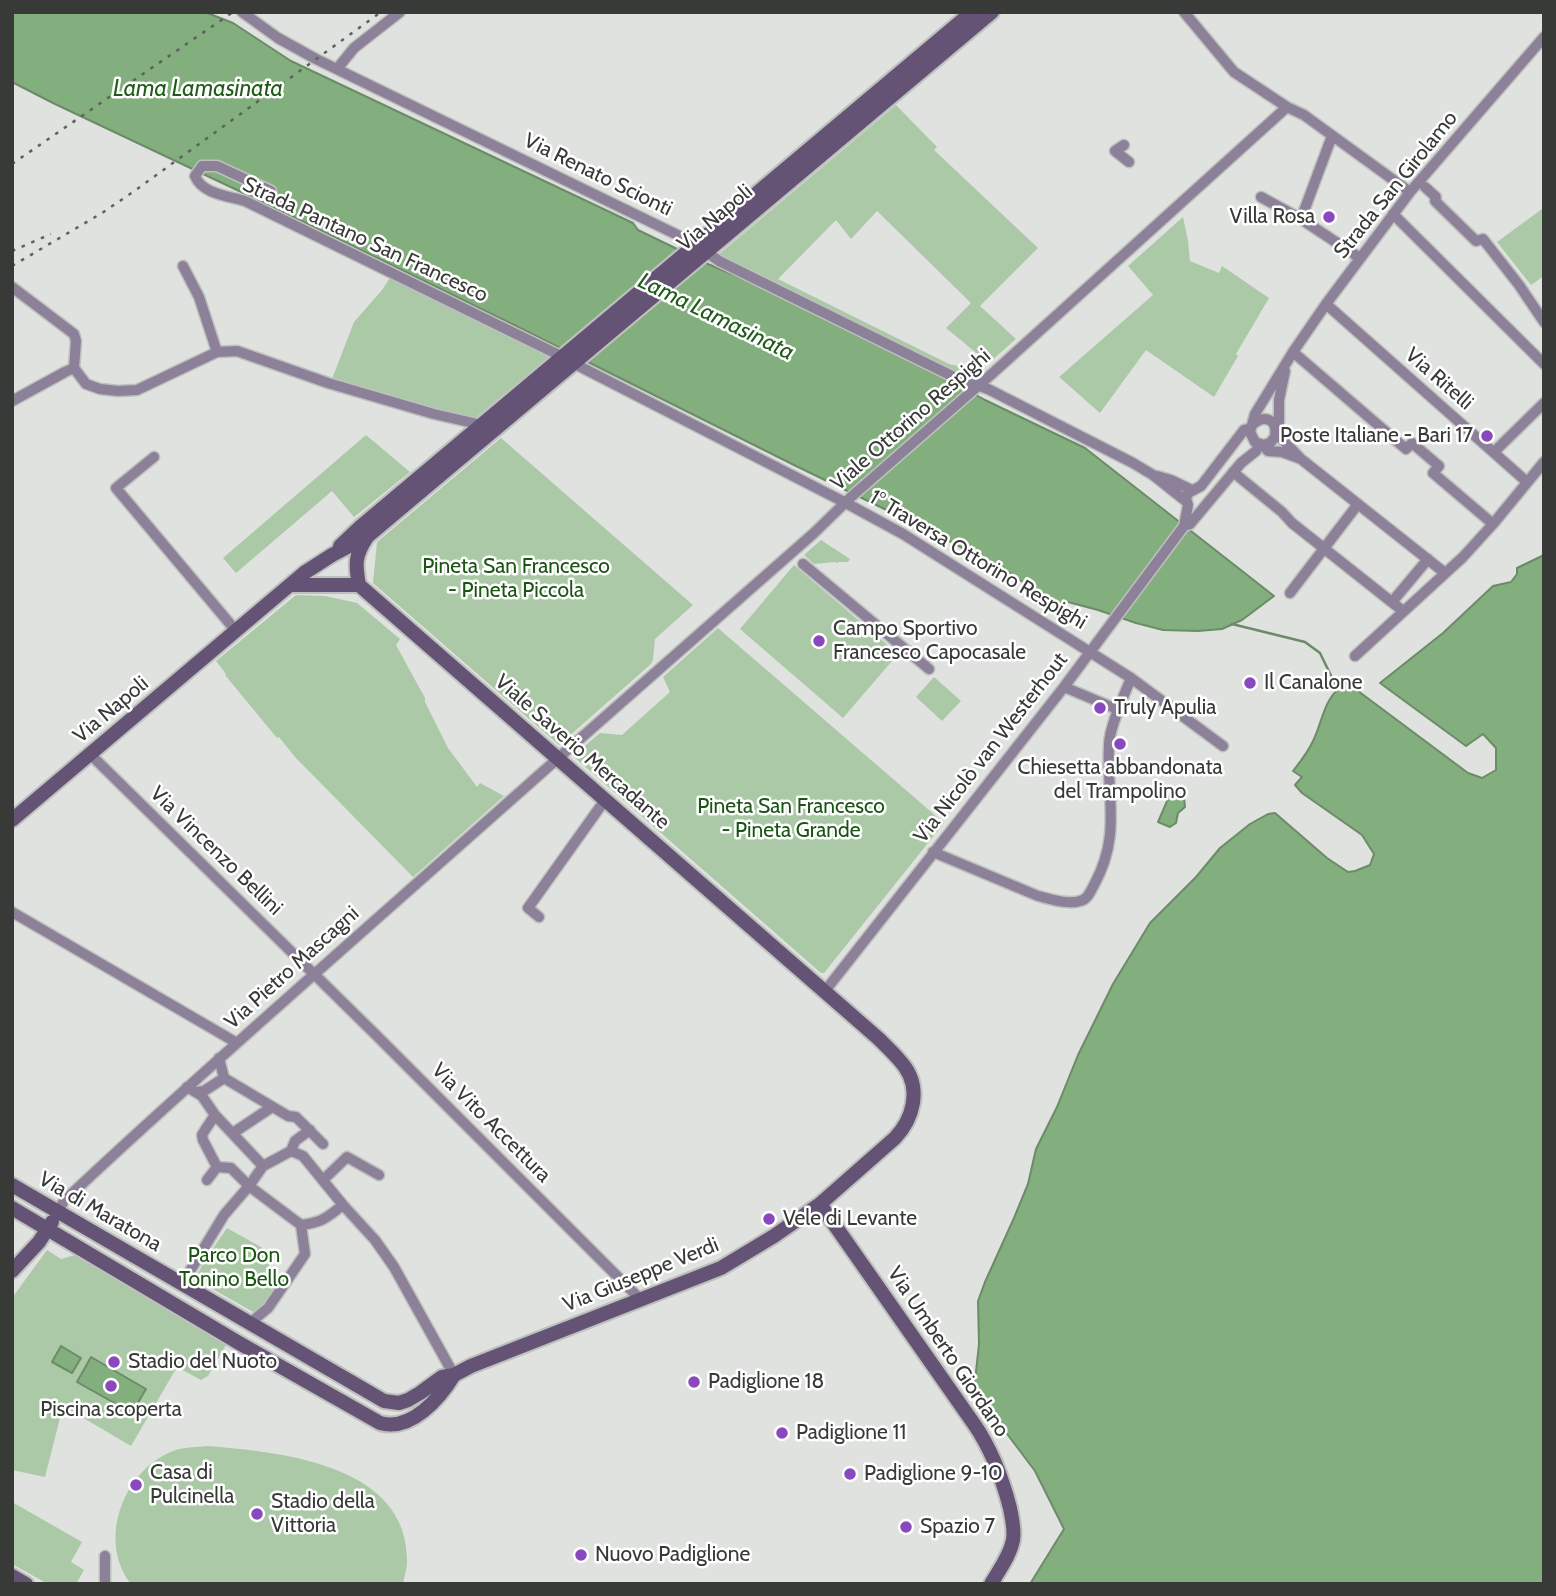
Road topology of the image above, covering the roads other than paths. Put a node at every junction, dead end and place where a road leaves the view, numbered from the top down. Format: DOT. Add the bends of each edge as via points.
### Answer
graph roads {
  1 [pos="242,12"];
  2 [pos="400,12"];
  3 [pos="972,12"];
  4 [pos="992,12"];
  5 [pos="1184,12"];
  6 [pos="1544,37"];
  7 [pos="337,69"];
  8 [pos="1287,107"];
  9 [pos="1332,136"];
  10 [pos="1118,148"];
  11 [pos="1129,162"];
  12 [pos="1425,187"];
  13 [pos="271,191"];
  14 [pos="1410,192"];
  15 [pos="1261,197"];
  16 [pos="1393,214"];
  17 [pos="1301,219"];
  18 [pos="699,250"];
  19 [pos="1360,258"];
  20 [pos="183,266"];
  21 [pos="12,287"];
  22 [pos="1326,304"];
  23 [pos="1544,322"];
  24 [pos="217,352"];
  25 [pos="1293,352"];
  26 [pos="569,360"];
  27 [pos="1286,363"];
  28 [pos="1544,364"];
  29 [pos="74,368"];
  30 [pos="977,386"];
  31 [pos="12,401"];
  32 [pos="1544,404"];
  33 [pos="482,425"];
  34 [pos="1251,427"];
  35 [pos="1276,432"];
  36 [pos="1261,444"];
  37 [pos="1495,452"];
  38 [pos="154,457"];
  39 [pos="1301,458"];
  40 [pos="1544,462"];
  41 [pos="1233,472"];
  42 [pos="1153,475"];
  43 [pos="1527,482"];
  44 [pos="1195,490"];
  45 [pos="848,500"];
  46 [pos="1187,503"];
  47 [pos="1358,504"];
  48 [pos="1204,506"];
  49 [pos="1493,524"];
  50 [pos="1184,526"];
  51 [pos="368,536"];
  52 [pos="1325,549"];
  53 [pos="332,555"];
  54 [pos="1428,559"];
  55 [pos="803,564"];
  56 [pos="1445,573"];
  57 [pos="291,585"];
  58 [pos="359,585"];
  59 [pos="1290,593"];
  60 [pos="1392,602"];
  61 [pos="1403,611"];
  62 [pos="236,631"];
  63 [pos="1091,649"];
  64 [pos="1355,656"];
  65 [pos="929,669"];
  66 [pos="1131,678"];
  67 [pos="1064,687"];
  68 [pos="1119,710"];
  69 [pos="1223,746"];
  70 [pos="90,754"];
  71 [pos="557,758"];
  72 [pos="605,800"];
  73 [pos="12,820"];
  74 [pos="933,852"];
  75 [pos="12,912"];
  76 [pos="539,917"];
  77 [pos="314,975"];
  78 [pos="825,992"];
  79 [pos="237,1043"];
  80 [pos="219,1058"];
  81 [pos="224,1079"];
  82 [pos="192,1090"];
  83 [pos="272,1107"];
  84 [pos="215,1115"];
  85 [pos="310,1130"];
  86 [pos="233,1133"];
  87 [pos="895,1138"];
  88 [pos="323,1144"];
  89 [pos="291,1151"];
  90 [pos="263,1166"];
  91 [pos="217,1167"];
  92 [pos="379,1175"];
  93 [pos="207,1180"];
  94 [pos="323,1180"];
  95 [pos="12,1185"];
  96 [pos="249,1186"];
  97 [pos="820,1204"];
  98 [pos="343,1205"];
  99 [pos="12,1208"];
  100 [pos="58,1212"];
  101 [pos="301,1224"];
  102 [pos="47,1228"];
  103 [pos="12,1271"];
  104 [pos="182,1284"];
  105 [pos="640,1299"];
  106 [pos="250,1323"];
  107 [pos="239,1343"];
  108 [pos="454,1375"];
  109 [pos="384,1401"];
  110 [pos="373,1420"];
  111 [pos="106,1556"];
  112 [pos="12,1576"];
  113 [pos="26,1584"];
  114 [pos="105,1584"];
  115 [pos="991,1584"];
  1 -- 7 [label="street, Via Renato Scionti" via="278,38"];
  2 -- 7 [label="street" via="354,48"];
  3 -- 18 [label="main road, Via Napoli"];
  4 -- 18 [label="main road, Via Napoli"];
  5 -- 8 [label="street" via="1234,72"];
  6 -- 14 [label="street, Strada San Girolamo"];
  7 -- 18 [label="street, Via Renato Scionti"];
  8 -- 9 [label="street"];
  8 -- 30 [label="street, Viale Ottorino Respighi"];
  9 -- 14 [label="street"];
  9 -- 17 [label="street"];
  10 -- 11 [label="street"];
  12 -- 23 [label="street" via="1476,241 1483,239"];
  13 -- 26 [label="street, Strada Pantano San Francesco" via="217,166 202,166 195,176 207,190 245,201"];
  14 -- 16 [label="street, Strada San Girolamo"];
  15 -- 17 [label="street"];
  16 -- 19 [label="street, Strada San Girolamo"];
  16 -- 28 [label="street"];
  17 -- 19 [label="street"];
  18 -- 26 [label="main road, Via Napoli"];
  18 -- 30 [label="street, Via Renato Scionti"];
  19 -- 22 [label="street, Strada San Girolamo"];
  20 -- 24 [label="street"];
  21 -- 29 [label="street" via="74,334"];
  22 -- 25 [label="street, Strada San Girolamo"];
  22 -- 37 [label="street, Via Ritelli"];
  24 -- 29 [label="street" via="137,390 100,389 86,384"];
  24 -- 33 [label="street" via="237,351 328,383"];
  25 -- 27 [label="street, Strada San Girolamo"];
  25 -- 49 [label="street" via="1406,449 1412,443 1439,466 1433,473"];
  26 -- 33 [label="main road, Via Napoli"];
  26 -- 45 [label="street"];
  26 -- 51 [label="main road, Via Napoli"];
  27 -- 34 [label="street, Strada San Girolamo"];
  27 -- 35 [label="street"];
  29 -- 31 [label="street"];
  30 -- 42 [label="street, Via Renato Scionti"];
  30 -- 45 [label="street, Viale Ottorino Respighi"];
  32 -- 37 [label="street"];
  33 -- 53 [label="main road, Via Napoli"];
  34 -- 35 [label="street" via="1266,419"];
  34 -- 36 [label="street" via="1253,439"];
  34 -- 44 [label="street, Via Nicolò van Westerhout"];
  35 -- 36 [label="street, Via Nicolò van Westerhout" via="1273,440"];
  35 -- 39 [label="street"];
  36 -- 39 [label="street" via="1268,451"];
  36 -- 41 [label="street, Via Nicolò van Westerhout"];
  37 -- 43 [label="street, Via Ritelli"];
  38 -- 62 [label="street" via="116,488"];
  39 -- 47 [label="street"];
  40 -- 43 [label="street"];
  41 -- 48 [label="street, Via Nicolò van Westerhout"];
  41 -- 52 [label="street"];
  42 -- 44 [label="street"];
  42 -- 46 [label="street"];
  43 -- 49 [label="street"];
  44 -- 46 [label="street, Via Nicolò van Westerhout" via="1188,494"];
  44 -- 48 [label="street" via="1205,493"];
  45 -- 63 [label="street, 1° Traversa Ottorino Respighi"];
  45 -- 71 [label="street, Viale Ottorino Respighi"];
  46 -- 48 [label="street" via="1193,509"];
  46 -- 50 [label="street, Via Nicolò van Westerhout"];
  47 -- 52 [label="street"];
  47 -- 54 [label="street"];
  48 -- 50 [label="street, Via Nicolò van Westerhout"];
  49 -- 56 [label="street"];
  50 -- 63 [label="street, Via Nicolò van Westerhout"];
  51 -- 53 [label="main road, Via Napoli"];
  51 -- 58 [label="main road" via="357,558"];
  52 -- 59 [label="street"];
  52 -- 60 [label="street"];
  53 -- 57 [label="main road, Via Napoli"];
  54 -- 56 [label="street"];
  54 -- 60 [label="street"];
  55 -- 65 [label="street"];
  56 -- 61 [label="street"];
  57 -- 58 [label="main road"];
  57 -- 62 [label="main road, Via Napoli"];
  58 -- 71 [label="main road, Viale Saverio Mercadante"];
  60 -- 61 [label="street"];
  61 -- 64 [label="street"];
  62 -- 70 [label="main road, Via Napoli"];
  63 -- 66 [label="street, 1° Traversa Ottorino Respighi"];
  63 -- 67 [label="street, Via Nicolò van Westerhout"];
  66 -- 68 [label="street"];
  66 -- 69 [label="street, 1° Traversa Ottorino Respighi"];
  67 -- 68 [label="street"];
  67 -- 74 [label="street, Via Nicolò van Westerhout"];
  68 -- 74 [label="street" via="1109,741 1109,844 1088,897 1074,902 1038,896"];
  70 -- 73 [label="main road, Via Napoli"];
  70 -- 77 [label="street, Via Vincenzo Bellini"];
  71 -- 72 [label="main road, Viale Saverio Mercadante"];
  71 -- 77 [label="street, Via Pietro Mascagni"];
  72 -- 76 [label="street" via="528,908"];
  72 -- 78 [label="main road, Viale Saverio Mercadante"];
  74 -- 78 [label="street, Via Nicolò van Westerhout"];
  75 -- 79 [label="street"];
  77 -- 79 [label="street, Via Pietro Mascagni"];
  77 -- 105 [label="street, Via Vito Accettura"];
  78 -- 87 [label="main road, Viale Saverio Mercadante" via="907,1069 913,1104"];
  79 -- 80 [label="street, Via Pietro Mascagni"];
  80 -- 81 [label="street"];
  80 -- 82 [label="street, Via Pietro Mascagni"];
  81 -- 82 [label="street" via="204,1091"];
  81 -- 83 [label="street"];
  82 -- 84 [label="street"];
  82 -- 100 [label="street, Via Pietro Mascagni" via="129,1139"];
  83 -- 85 [label="street" via="296,1117"];
  83 -- 86 [label="street"];
  84 -- 86 [label="street"];
  84 -- 91 [label="street" via="202,1135"];
  85 -- 88 [label="street"];
  85 -- 89 [label="street" via="295,1141"];
  86 -- 90 [label="street"];
  87 -- 97 [label="main road, Via Giuseppe Verdi"];
  89 -- 90 [label="street"];
  89 -- 94 [label="street" via="303,1156"];
  90 -- 96 [label="street"];
  91 -- 93 [label="street"];
  91 -- 96 [label="street" via="231,1168"];
  92 -- 94 [label="street" via="346,1157"];
  94 -- 98 [label="street"];
  95 -- 100 [label="main road, Via di Maratona"];
  96 -- 101 [label="street"];
  96 -- 104 [label="street" via="224,1215"];
  97 -- 105 [label="main road, Via Giuseppe Verdi" via="721,1268"];
  97 -- 115 [label="main road, Via Umberto Giordano" via="985,1440 1002,1480 1014,1535"];
  98 -- 101 [label="street" via="325,1219"];
  98 -- 108 [label="street" via="394,1267"];
  99 -- 102 [label="main road, Via di Maratona"];
  100 -- 102 [label="main road"];
  100 -- 104 [label="main road, Via di Maratona"];
  101 -- 106 [label="street" via="305,1254 268,1308"];
  102 -- 103 [label="main road"];
  102 -- 107 [label="main road, Via di Maratona"];
  104 -- 106 [label="main road, Via di Maratona"];
  105 -- 108 [label="main road, Via Giuseppe Verdi"];
  106 -- 107 [label="main road"];
  106 -- 109 [label="main road, Via di Maratona"];
  107 -- 110 [label="main road, Via di Maratona"];
  108 -- 109 [label="main road, Via Giuseppe Verdi" via="442,1377 408,1400"];
  108 -- 110 [label="main road, Via Giuseppe Verdi" via="447,1387 407,1422 388,1425"];
  111 -- 114 [label="street"];
  112 -- 113 [label="main road"];
}
